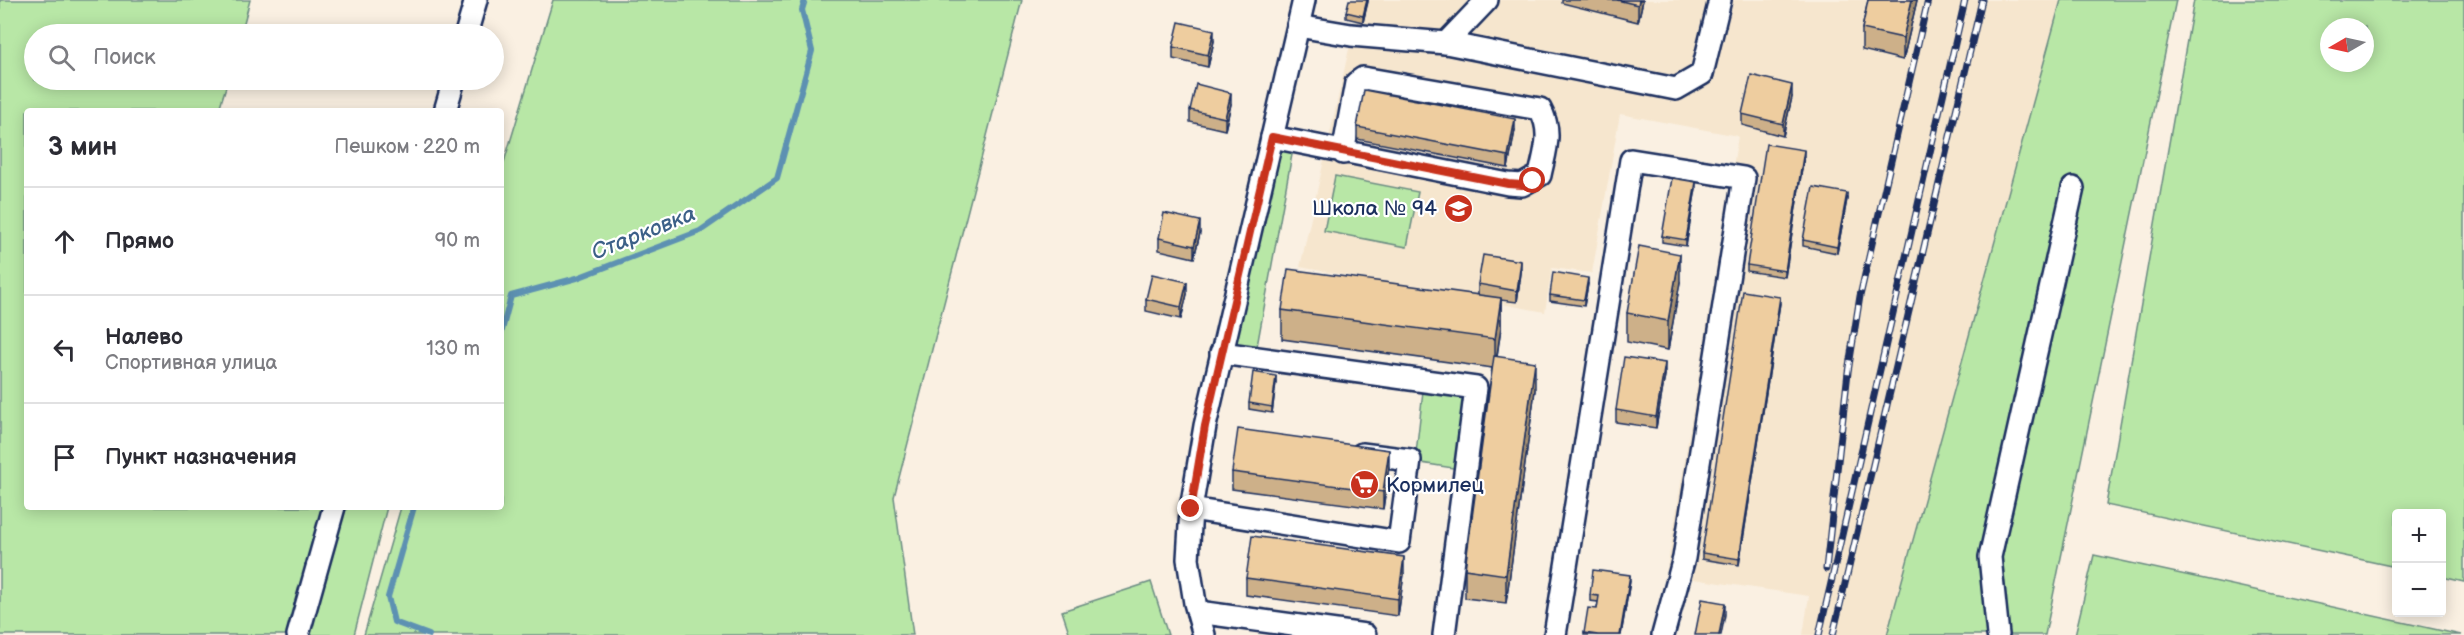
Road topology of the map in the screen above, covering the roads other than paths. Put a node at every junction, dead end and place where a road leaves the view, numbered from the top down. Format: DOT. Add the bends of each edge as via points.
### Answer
graph roads {
  1 [pos="476,0"];
  2 [pos="1304,0"];
  3 [pos="1487,0"];
  4 [pos="1720,0"];
  5 [pos="469,24"];
  6 [pos="1298,26"];
  7 [pos="1446,42"];
  8 [pos="451,90"];
  9 [pos="446,108"];
  10 [pos="1272,137"];
  11 [pos="1343,153"];
  12 [pos="2073,188"];
  13 [pos="1221,353"];
  14 [pos="1340,451"];
  15 [pos="1191,509"];
  16 [pos="333,510"];
  17 [pos="1198,612"];
  18 [pos="298,635"];
  19 [pos="1204,635"];
  20 [pos="1365,635"];
  21 [pos="1444,635"];
  22 [pos="1555,635"];
  23 [pos="1663,635"];
  24 [pos="1998,635"];
  1 -- 5 [label="street"];
  2 -- 6 [label="street"];
  3 -- 7 [label="street"];
  4 -- 7 [label="street" via="1702,74 1676,88"];
  6 -- 7 [label="street" via="1351,35"];
  6 -- 10 [label="street"];
  8 -- 9 [label="street"];
  10 -- 11 [label="street"];
  10 -- 13 [label="street"];
  11 -- 11 [label="street" via="1522,185 1540,176 1549,136 1540,109 1363,78 1356,83"];
  12 -- 24 [label="street" via="1990,557"];
  13 -- 15 [label="street"];
  13 -- 21 [label="street" via="1476,387"];
  14 -- 15 [label="street" via="1410,460 1399,542"];
  15 -- 17 [label="street" via="1188,560"];
  16 -- 18 [label="street"];
  17 -- 19 [label="street"];
  17 -- 20 [label="street"];
  22 -- 23 [label="street" via="1631,160 1744,178 1684,558"];
}
